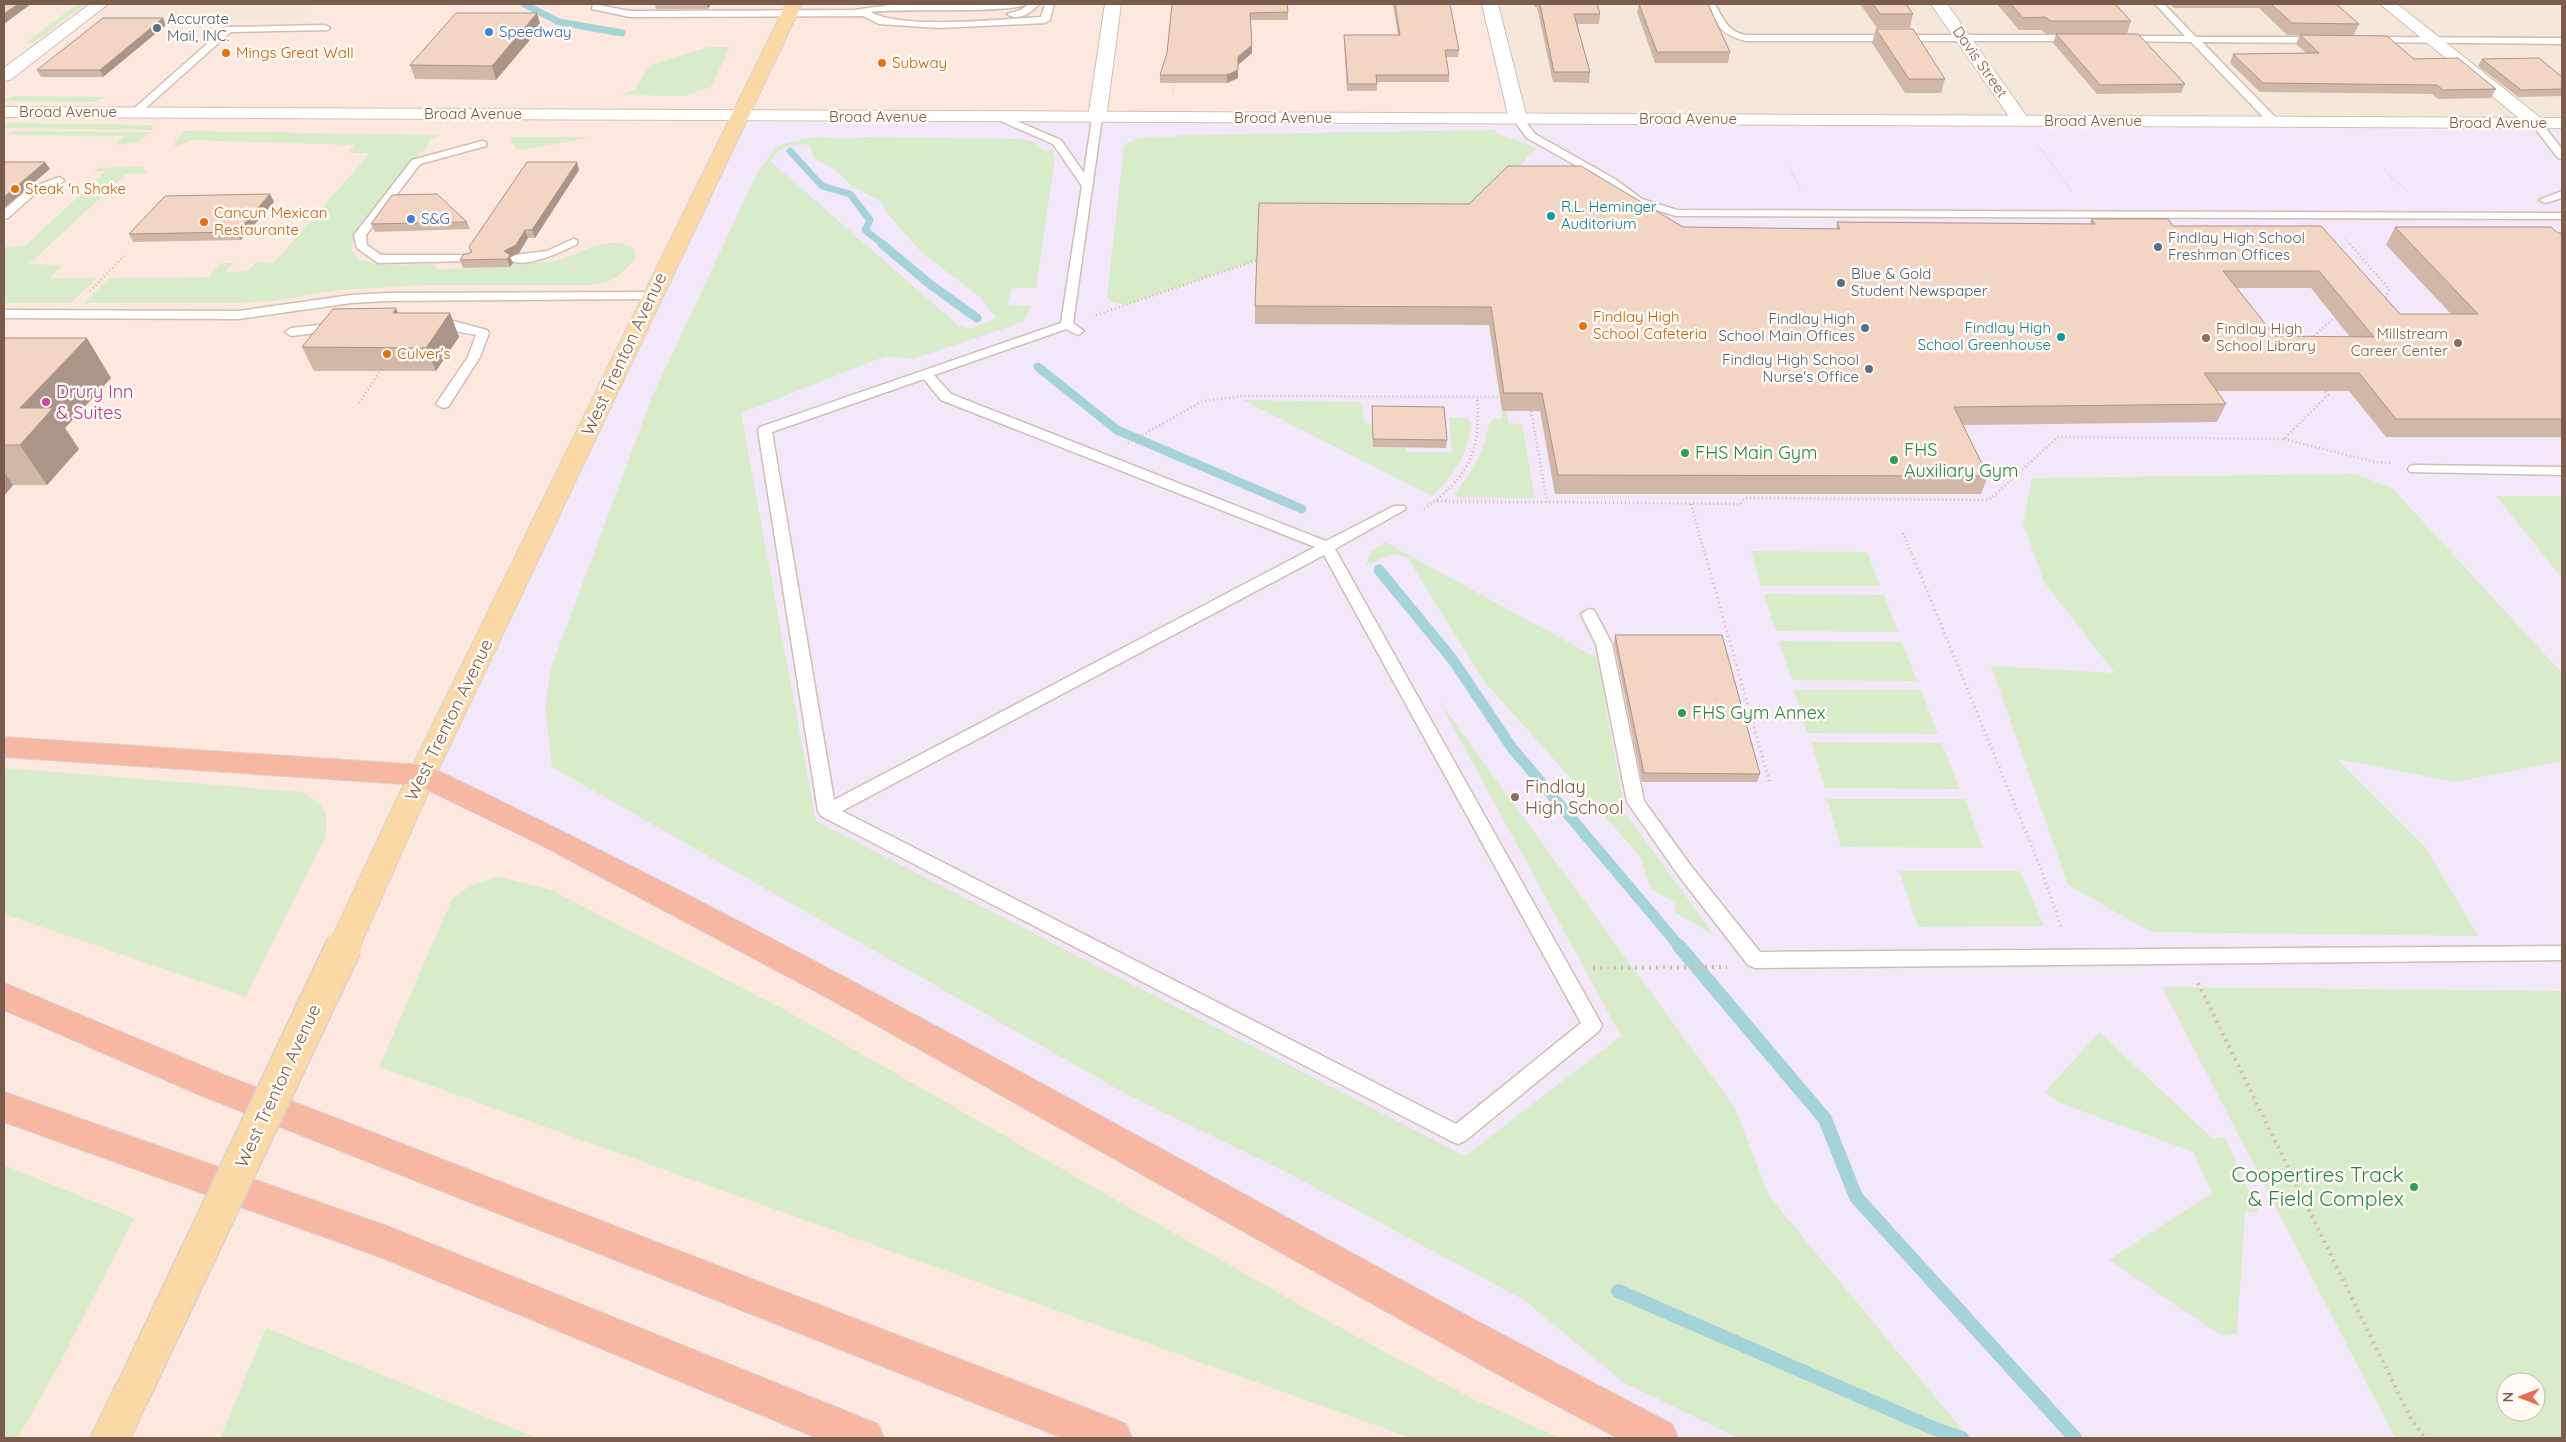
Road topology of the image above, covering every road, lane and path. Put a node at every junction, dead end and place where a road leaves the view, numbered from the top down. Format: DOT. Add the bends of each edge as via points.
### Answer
graph roads {
  1 [pos="100,4"];
  2 [pos="597,4"];
  3 [pos="1021,4"];
  4 [pos="1034,4"];
  5 [pos="1049,4"];
  6 [pos="1113,4"];
  7 [pos="1490,4"];
  8 [pos="1711,4"];
  9 [pos="1939,4"];
  10 [pos="2159,4"];
  11 [pos="2388,4"];
  12 [pos="956,5"];
  13 [pos="792,8"];
  14 [pos="855,8"];
  15 [pos="325,28"];
  16 [pos="1963,37"];
  17 [pos="2088,38"];
  18 [pos="2107,38"];
  19 [pos="2194,39"];
  20 [pos="2328,40"];
  21 [pos="2366,40"];
  22 [pos="2433,41"];
  23 [pos="2562,41"];
  24 [pos="4,76"];
  25 [pos="4,112"];
  26 [pos="135,112"];
  27 [pos="739,115"];
  28 [pos="1000,118"];
  29 [pos="1097,118"];
  30 [pos="1518,119"];
  31 [pos="2021,121"];
  32 [pos="2274,122"];
  33 [pos="2536,123"];
  34 [pos="2562,123"];
  35 [pos="482,144"];
  36 [pos="2039,144"];
  37 [pos="1530,154"];
  38 [pos="2562,156"];
  39 [pos="1512,173"];
  40 [pos="59,180"];
  41 [pos="1088,186"];
  42 [pos="2562,194"];
  43 [pos="2545,200"];
  44 [pos="2088,215"];
  45 [pos="2325,215"];
  46 [pos="4,216"];
  47 [pos="2562,216"];
  48 [pos="574,242"];
  49 [pos="124,256"];
  50 [pos="468,259"];
  51 [pos="515,259"];
  52 [pos="1258,260"];
  53 [pos="101,279"];
  54 [pos="652,296"];
  55 [pos="2384,303"];
  56 [pos="2341,310"];
  57 [pos="4,314"];
  58 [pos="424,325"];
  59 [pos="348,326"];
  60 [pos="1072,328"];
  61 [pos="291,332"];
  62 [pos="2306,344"];
  63 [pos="380,371"];
  64 [pos="926,374"];
  65 [pos="2322,387"];
  66 [pos="1477,397"];
  67 [pos="1500,397"];
  68 [pos="359,403"];
  69 [pos="443,404"];
  70 [pos="1531,411"];
  71 [pos="2284,439"];
  72 [pos="1130,442"];
  73 [pos="2415,469"];
  74 [pos="2562,471"];
  75 [pos="1437,500"];
  76 [pos="1547,502"];
  77 [pos="1691,504"];
  78 [pos="1399,509"];
  79 [pos="1422,511"];
  80 [pos="1903,533"];
  81 [pos="1327,547"];
  82 [pos="1589,614"];
  83 [pos="4,747"];
  84 [pos="422,775"];
  85 [pos="1770,784"];
  86 [pos="828,810"];
  87 [pos="2562,952"];
  88 [pos="2186,958"];
  89 [pos="2071,959"];
  90 [pos="1560,968"];
  91 [pos="1722,968"];
  92 [pos="4,996"];
  93 [pos="4,1107"];
  94 [pos="110,1438"];
  95 [pos="864,1438"];
  96 [pos="1112,1438"];
  97 [pos="1658,1438"];
  98 [pos="2425,1438"];
  1 -- 24 [label="main road"];
  2 -- 13 [label="lane" via="595,7 630,14"];
  3 -- 12 [label="lane"];
  4 -- 12 [label="lane" via="1024,13 1004,14"];
  5 -- 14 [label="lane" via="1045,20 940,25 879,21"];
  6 -- 29 [label="main road"];
  7 -- 30 [label="main road"];
  8 -- 16 [label="lane" via="1720,24 1732,36 1746,38"];
  9 -- 16 [label="main road, Davis Street"];
  10 -- 19 [label="lane"];
  11 -- 22 [label="main road"];
  12 -- 14 [label="lane"];
  13 -- 14 [label="lane"];
  13 -- 27 [label="main road, West Trenton Avenue"];
  15 -- 26 [label="lane" via="229,29"];
  16 -- 17 [label="lane"];
  16 -- 31 [label="main road, Davis Street"];
  18 -- 19 [label="lane"];
  19 -- 20 [label="lane"];
  19 -- 32 [label="lane"];
  21 -- 22 [label="lane"];
  22 -- 23 [label="lane"];
  22 -- 33 [label="main road"];
  25 -- 26 [label="main road, Broad Avenue"];
  26 -- 27 [label="main road, Broad Avenue"];
  27 -- 28 [label="main road, Broad Avenue"];
  27 -- 54 [label="main road, West Trenton Avenue"];
  28 -- 29 [label="main road, Broad Avenue"];
  28 -- 41 [label="lane" via="1057,142"];
  29 -- 30 [label="main road, Broad Avenue"];
  29 -- 41 [label="lane"];
  30 -- 31 [label="main road, Broad Avenue"];
  30 -- 44 [label="lane" via="1531,136 1611,181 1638,201 1676,214"];
  31 -- 32 [label="main road, Broad Avenue"];
  32 -- 33 [label="main road, Broad Avenue"];
  33 -- 34 [label="main road, Broad Avenue"];
  33 -- 38 [label="lane"];
  35 -- 50 [label="lane" via="416,162 360,235 361,246 378,259"];
  36 -- 44 [label="path"];
  37 -- 39 [label="path"];
  40 -- 46 [label="lane" via="32,191"];
  41 -- 60 [label="lane"];
  42 -- 43 [label="lane"];
  44 -- 45 [label="lane"];
  45 -- 47 [label="lane"];
  45 -- 55 [label="path" via="2389,288"];
  48 -- 51 [label="lane" via="550,254"];
  49 -- 53 [label="path"];
  52 -- 60 [label="path"];
  54 -- 57 [label="lane" via="388,297 351,299 239,316"];
  54 -- 84 [label="main road, West Trenton Avenue"];
  56 -- 62 [label="path"];
  58 -- 69 [label="lane" via="453,325 483,333 474,357"];
  59 -- 61 [label="lane"];
  60 -- 64 [label="lane"];
  63 -- 68 [label="path"];
  64 -- 81 [label="lane" via="946,396"];
  64 -- 86 [label="lane" via="765,430"];
  65 -- 71 [label="path" via="2328,395"];
  66 -- 67 [label="path"];
  66 -- 72 [label="path" via="1243,396 1203,400"];
  66 -- 75 [label="path" via="1480,426 1471,461 1447,494"];
  70 -- 76 [label="path"];
  71 -- 73 [label="path" via="2374,462 2404,463"];
  71 -- 77 [label="path" via="2058,437 1989,500 1745,498 1740,504"];
  73 -- 74 [label="lane"];
  75 -- 76 [label="path"];
  75 -- 79 [label="path"];
  76 -- 77 [label="path"];
  77 -- 85 [label="path"];
  78 -- 81 [label="lane"];
  80 -- 89 [label="path" via="2041,869"];
  81 -- 86 [label="lane"];
  81 -- 90 [label="lane"];
  82 -- 89 [label="lane" via="1604,644 1636,802 1755,960"];
  83 -- 84 [label="highway"];
  84 -- 94 [label="main road, West Trenton Avenue, bridge" via="346,944"];
  84 -- 97 [label="highway" via="547,835 839,989 1506,1359"];
  86 -- 90 [label="lane" via="1458,1135 1592,1025"];
  87 -- 88 [label="lane"];
  88 -- 89 [label="lane"];
  88 -- 98 [label="path" via="2410,1416"];
  90 -- 91 [label="path"];
  92 -- 96 [label="highway" via="212,1085"];
  93 -- 95 [label="highway" via="386,1243"];
}
